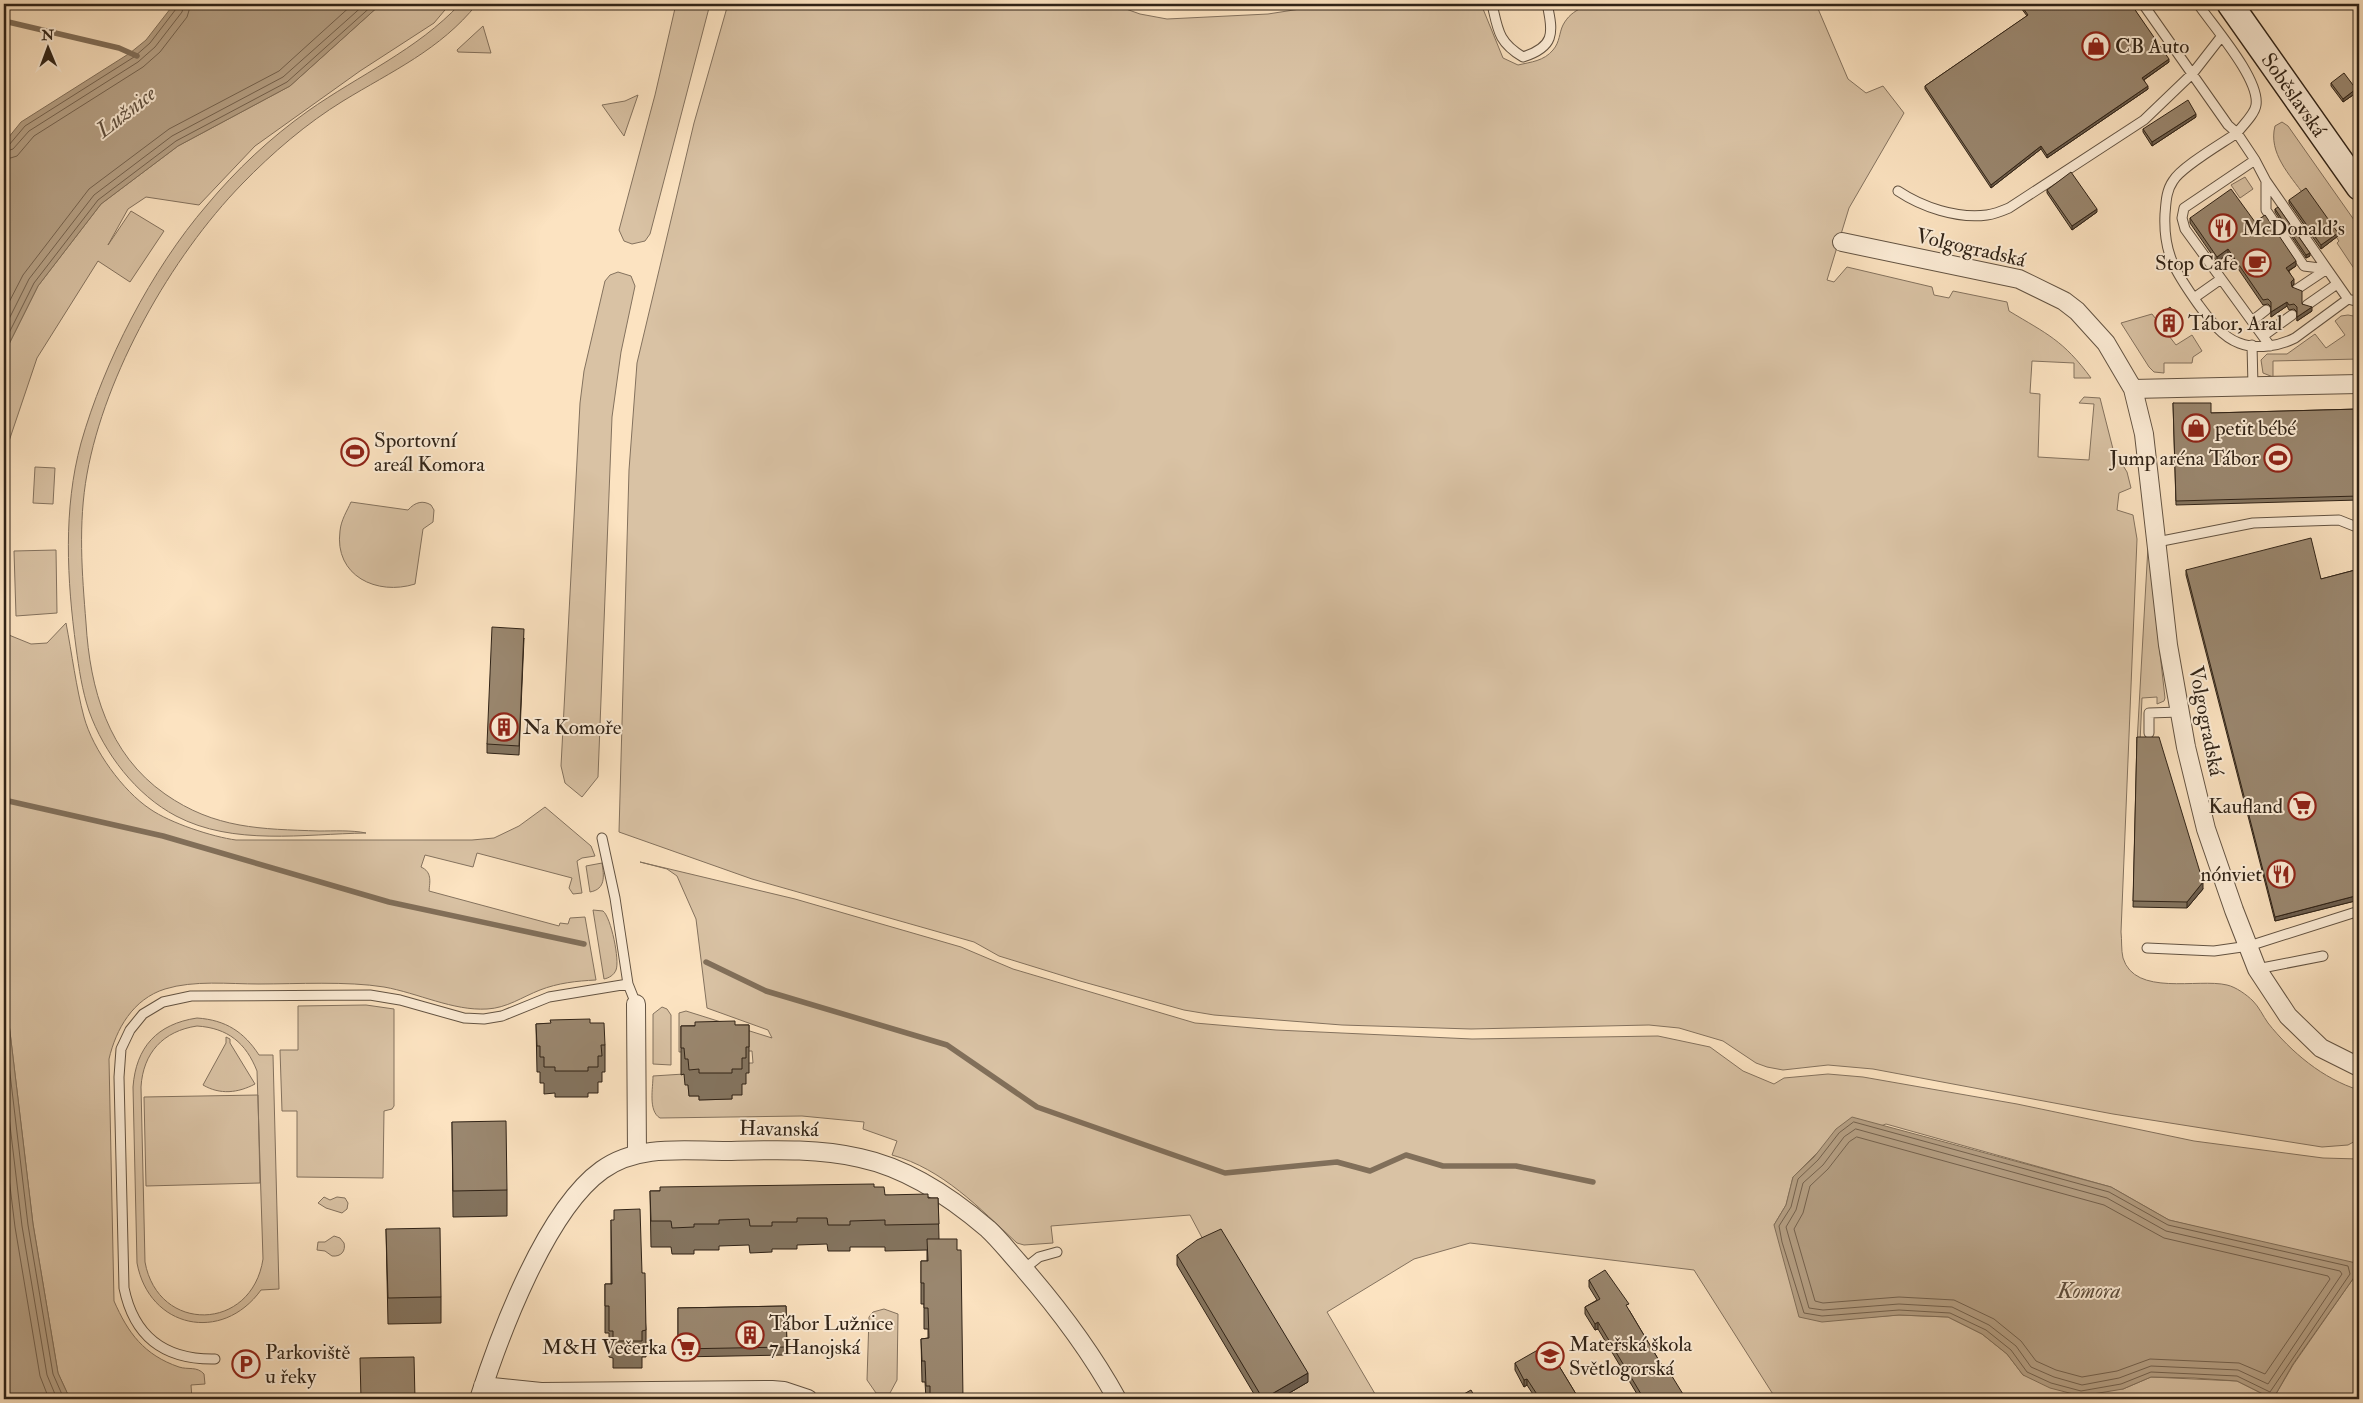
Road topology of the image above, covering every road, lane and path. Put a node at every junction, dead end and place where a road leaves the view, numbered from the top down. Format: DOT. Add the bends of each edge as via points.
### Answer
graph roads {
  1 [pos="1492,4"];
  2 [pos="1547,4"];
  3 [pos="2143,4"];
  4 [pos="2198,4"];
  5 [pos="2230,4"];
  6 [pos="2221,37"];
  7 [pos="2193,73"];
  8 [pos="2237,133"];
  9 [pos="2255,160"];
  10 [pos="2266,181"];
  11 [pos="2359,187"];
  12 [pos="1898,191"];
  13 [pos="1842,242"];
  14 [pos="2327,269"];
  15 [pos="2221,279"];
  16 [pos="2337,284"];
  17 [pos="2297,289"];
  18 [pos="2194,298"];
  19 [pos="2348,299"];
  20 [pos="2359,302"];
  21 [pos="2307,305"];
  22 [pos="2266,310"];
  23 [pos="2292,315"];
  24 [pos="2252,321"];
  25 [pos="2263,336"];
  26 [pos="2252,345"];
  27 [pos="2270,346"];
  28 [pos="2359,384"];
  29 [pos="2253,386"];
  30 [pos="2133,390"];
  31 [pos="2359,528"];
  32 [pos="2157,542"];
  33 [pos="2180,712"];
  34 [pos="2148,733"];
  35 [pos="602,838"];
  36 [pos="2359,911"];
  37 [pos="2249,946"];
  38 [pos="2146,948"];
  39 [pos="2323,956"];
  40 [pos="2257,969"];
  41 [pos="628,984"];
  42 [pos="636,1004"];
  43 [pos="2359,1067"];
  44 [pos="637,1154"];
  45 [pos="1057,1252"];
  46 [pos="1024,1269"];
  47 [pos="215,1359"];
  48 [pos="481,1393"];
  49 [pos="808,1399"];
  50 [pos="1117,1399"];
  1 -- 2 [label="lane" via="1498,32 1507,48 1522,57 1540,52 1548,41"];
  3 -- 7 [label="lane"];
  4 -- 6 [label="lane"];
  5 -- 11 [label="main road, Soběslavská"];
  6 -- 7 [label="lane"];
  6 -- 8 [label="lane" via="2250,76 2256,93 2256,107"];
  7 -- 8 [label="lane" via="2210,101"];
  7 -- 12 [label="lane" via="2144,120 2009,208 1988,215 1966,216 1913,201"];
  8 -- 9 [label="lane"];
  8 -- 18 [label="lane" via="2179,174 2167,194 2166,247 2174,270"];
  9 -- 10 [label="lane"];
  9 -- 15 [label="lane" via="2183,210 2185,229"];
  10 -- 14 [label="lane"];
  10 -- 14 [label="lane" via="2266,210 2304,266"];
  13 -- 30 [label="street, Volgogradská" via="2010,276 2064,301 2097,331"];
  14 -- 16 [label="lane"];
  14 -- 17 [label="lane"];
  15 -- 18 [label="lane"];
  15 -- 24 [label="lane"];
  16 -- 19 [label="lane"];
  16 -- 21 [label="lane"];
  18 -- 26 [label="lane" via="2225,335 2239,343"];
  19 -- 20 [label="lane"];
  19 -- 27 [label="lane" via="2295,338"];
  22 -- 24 [label="lane"];
  23 -- 25 [label="lane"];
  24 -- 25 [label="lane"];
  25 -- 27 [label="lane"];
  26 -- 27 [label="lane"];
  26 -- 29 [label="lane"];
  28 -- 29 [label="street"];
  29 -- 30 [label="street"];
  30 -- 32 [label="street, Volgogradská" via="2144,434"];
  31 -- 32 [label="lane" via="2340,520 2253,523"];
  32 -- 33 [label="street, Volgogradská" via="2168,645"];
  33 -- 34 [label="lane" via="2149,712"];
  33 -- 37 [label="street, Volgogradská" via="2206,829"];
  35 -- 41 [label="lane"];
  36 -- 37 [label="lane"];
  37 -- 38 [label="lane" via="2214,951"];
  37 -- 40 [label="street, Volgogradská"];
  39 -- 40 [label="lane"];
  40 -- 43 [label="street, Volgogradská" via="2288,1016 2305,1033 2321,1048"];
  41 -- 42 [label="lane"];
  41 -- 47 [label="lane" via="549,997 502,1016 484,1019 464,1018 382,996 342,994 191,996 163,1002 143,1014 121,1049 119,1076 126,1297 136,1323 153,1342 173,1354 200,1360"];
  42 -- 44 [label="street"];
  44 -- 46 [label="street, Havanská" via="646,1151 786,1150 824,1152 885,1165 930,1187 989,1230"];
  44 -- 48 [label="street, Havanská" via="603,1169 586,1184 560,1219 531,1269 505,1325"];
  45 -- 46 [label="lane" via="1040,1257"];
  46 -- 50 [label="street, Havanská" via="1073,1332"];
  48 -- 49 [label="street" via="772,1390"];
}
